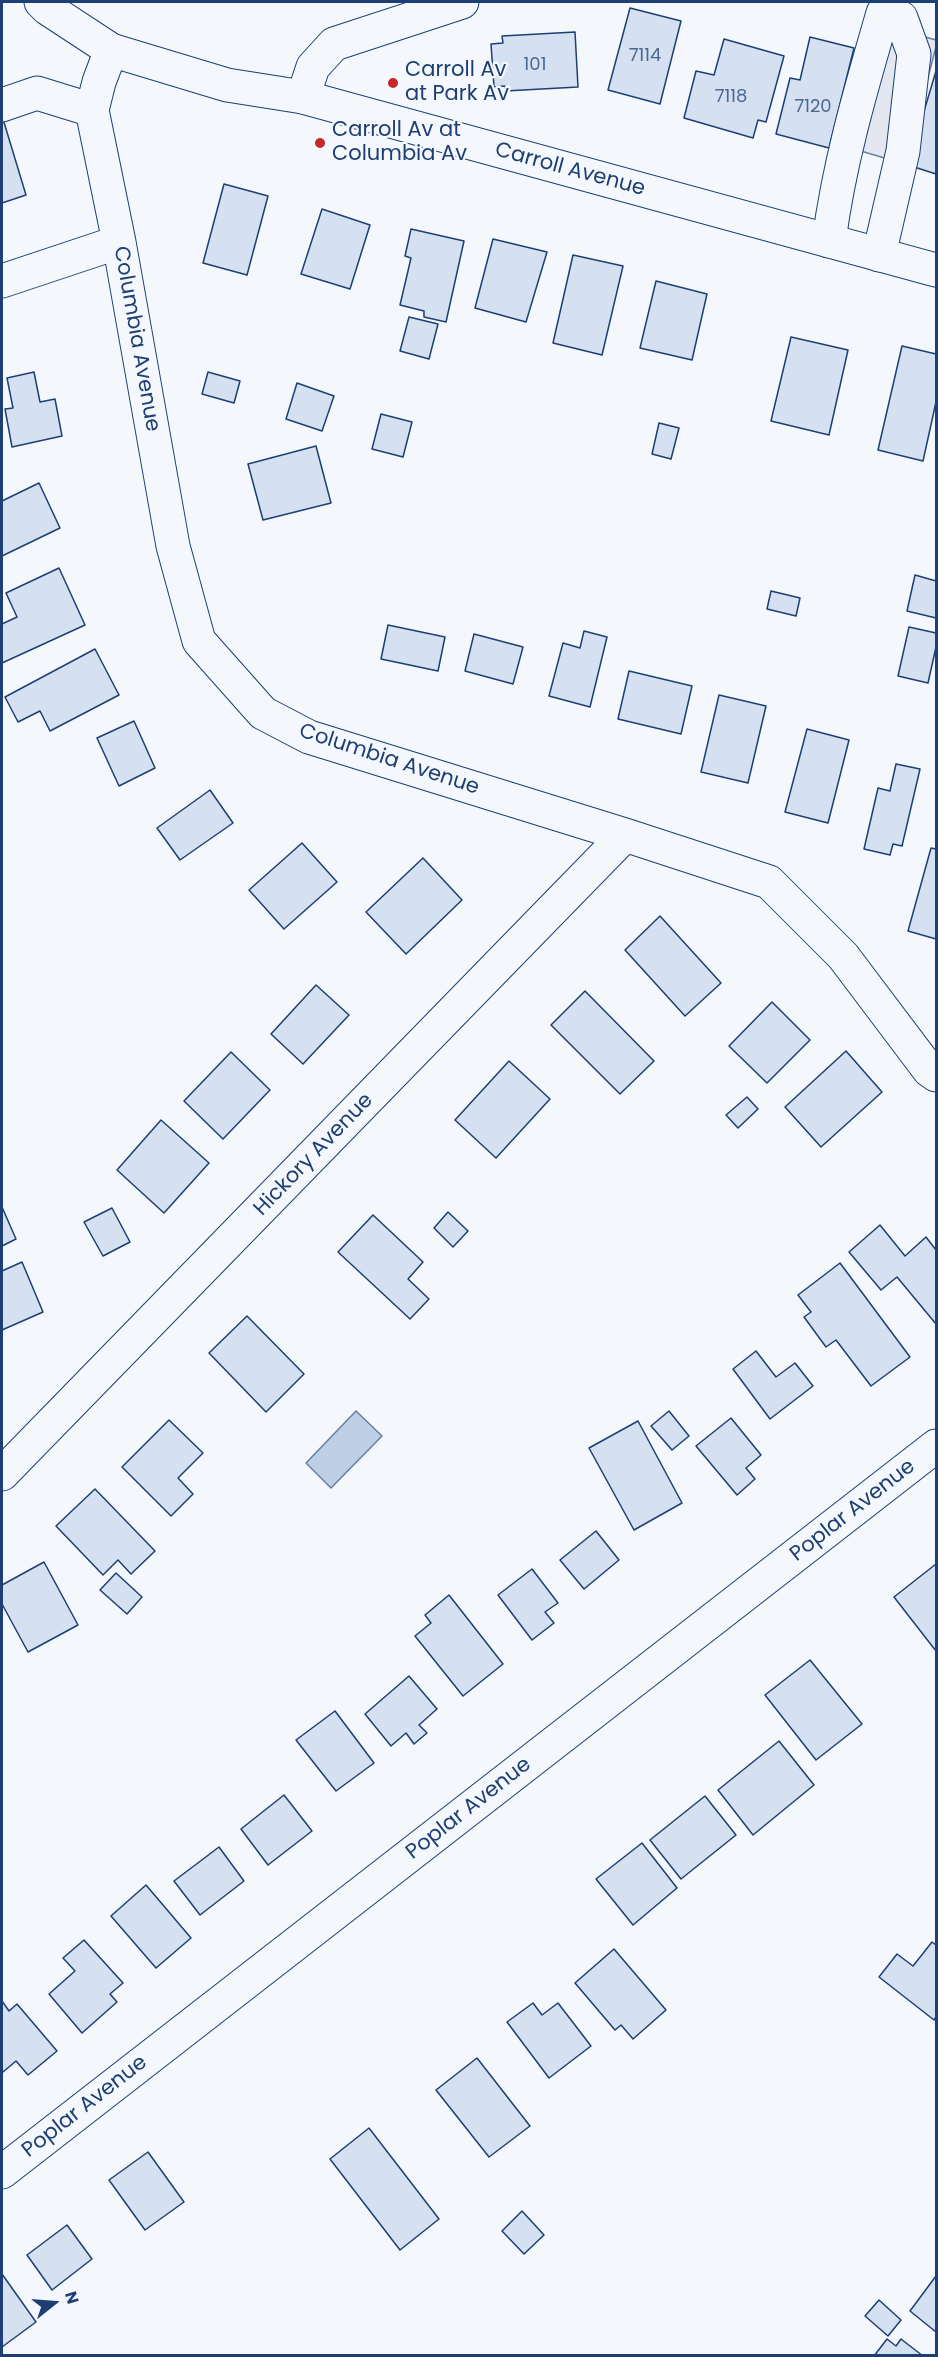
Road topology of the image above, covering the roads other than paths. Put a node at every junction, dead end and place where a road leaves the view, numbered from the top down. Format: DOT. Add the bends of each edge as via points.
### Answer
graph roads {
  1 [pos="41,2"];
  2 [pos="462,2"];
  3 [pos="111,50"];
  4 [pos="303,97"];
  5 [pos="2,105"];
  6 [pos="92,110"];
  7 [pos="829,241"];
  8 [pos="119,242"];
  9 [pos="879,255"];
  10 [pos="936,270"];
  11 [pos="2,280"];
  12 [pos="625,835"];
  13 [pos="936,1075"];
  14 [pos="936,1446"];
  15 [pos="2,1473"];
  16 [pos="2,2172"];
  1 -- 3 [label="street, Carroll Avenue"];
  2 -- 4 [label="street" via="334,44 313,67"];
  3 -- 4 [label="street, Carroll Avenue" via="227,85"];
  3 -- 6 [label="street, Columbia Avenue"];
  4 -- 7 [label="street, Carroll Avenue"];
  5 -- 6 [label="street" via="37,93"];
  6 -- 8 [label="street, Columbia Avenue"];
  7 -- 9 [label="street, Carroll Avenue"];
  7 -- 9 [label="street" via="850,124 883,14 901,18 914,54 903,151"];
  8 -- 11 [label="street"];
  8 -- 12 [label="street, Columbia Avenue" via="173,546 199,641 263,713 309,737"];
  9 -- 10 [label="street, Carroll Avenue"];
  12 -- 13 [label="street, Columbia Avenue" via="769,882 843,956"];
  12 -- 15 [label="street, Hickory Avenue"];
  14 -- 16 [label="street, Poplar Avenue"];
}
